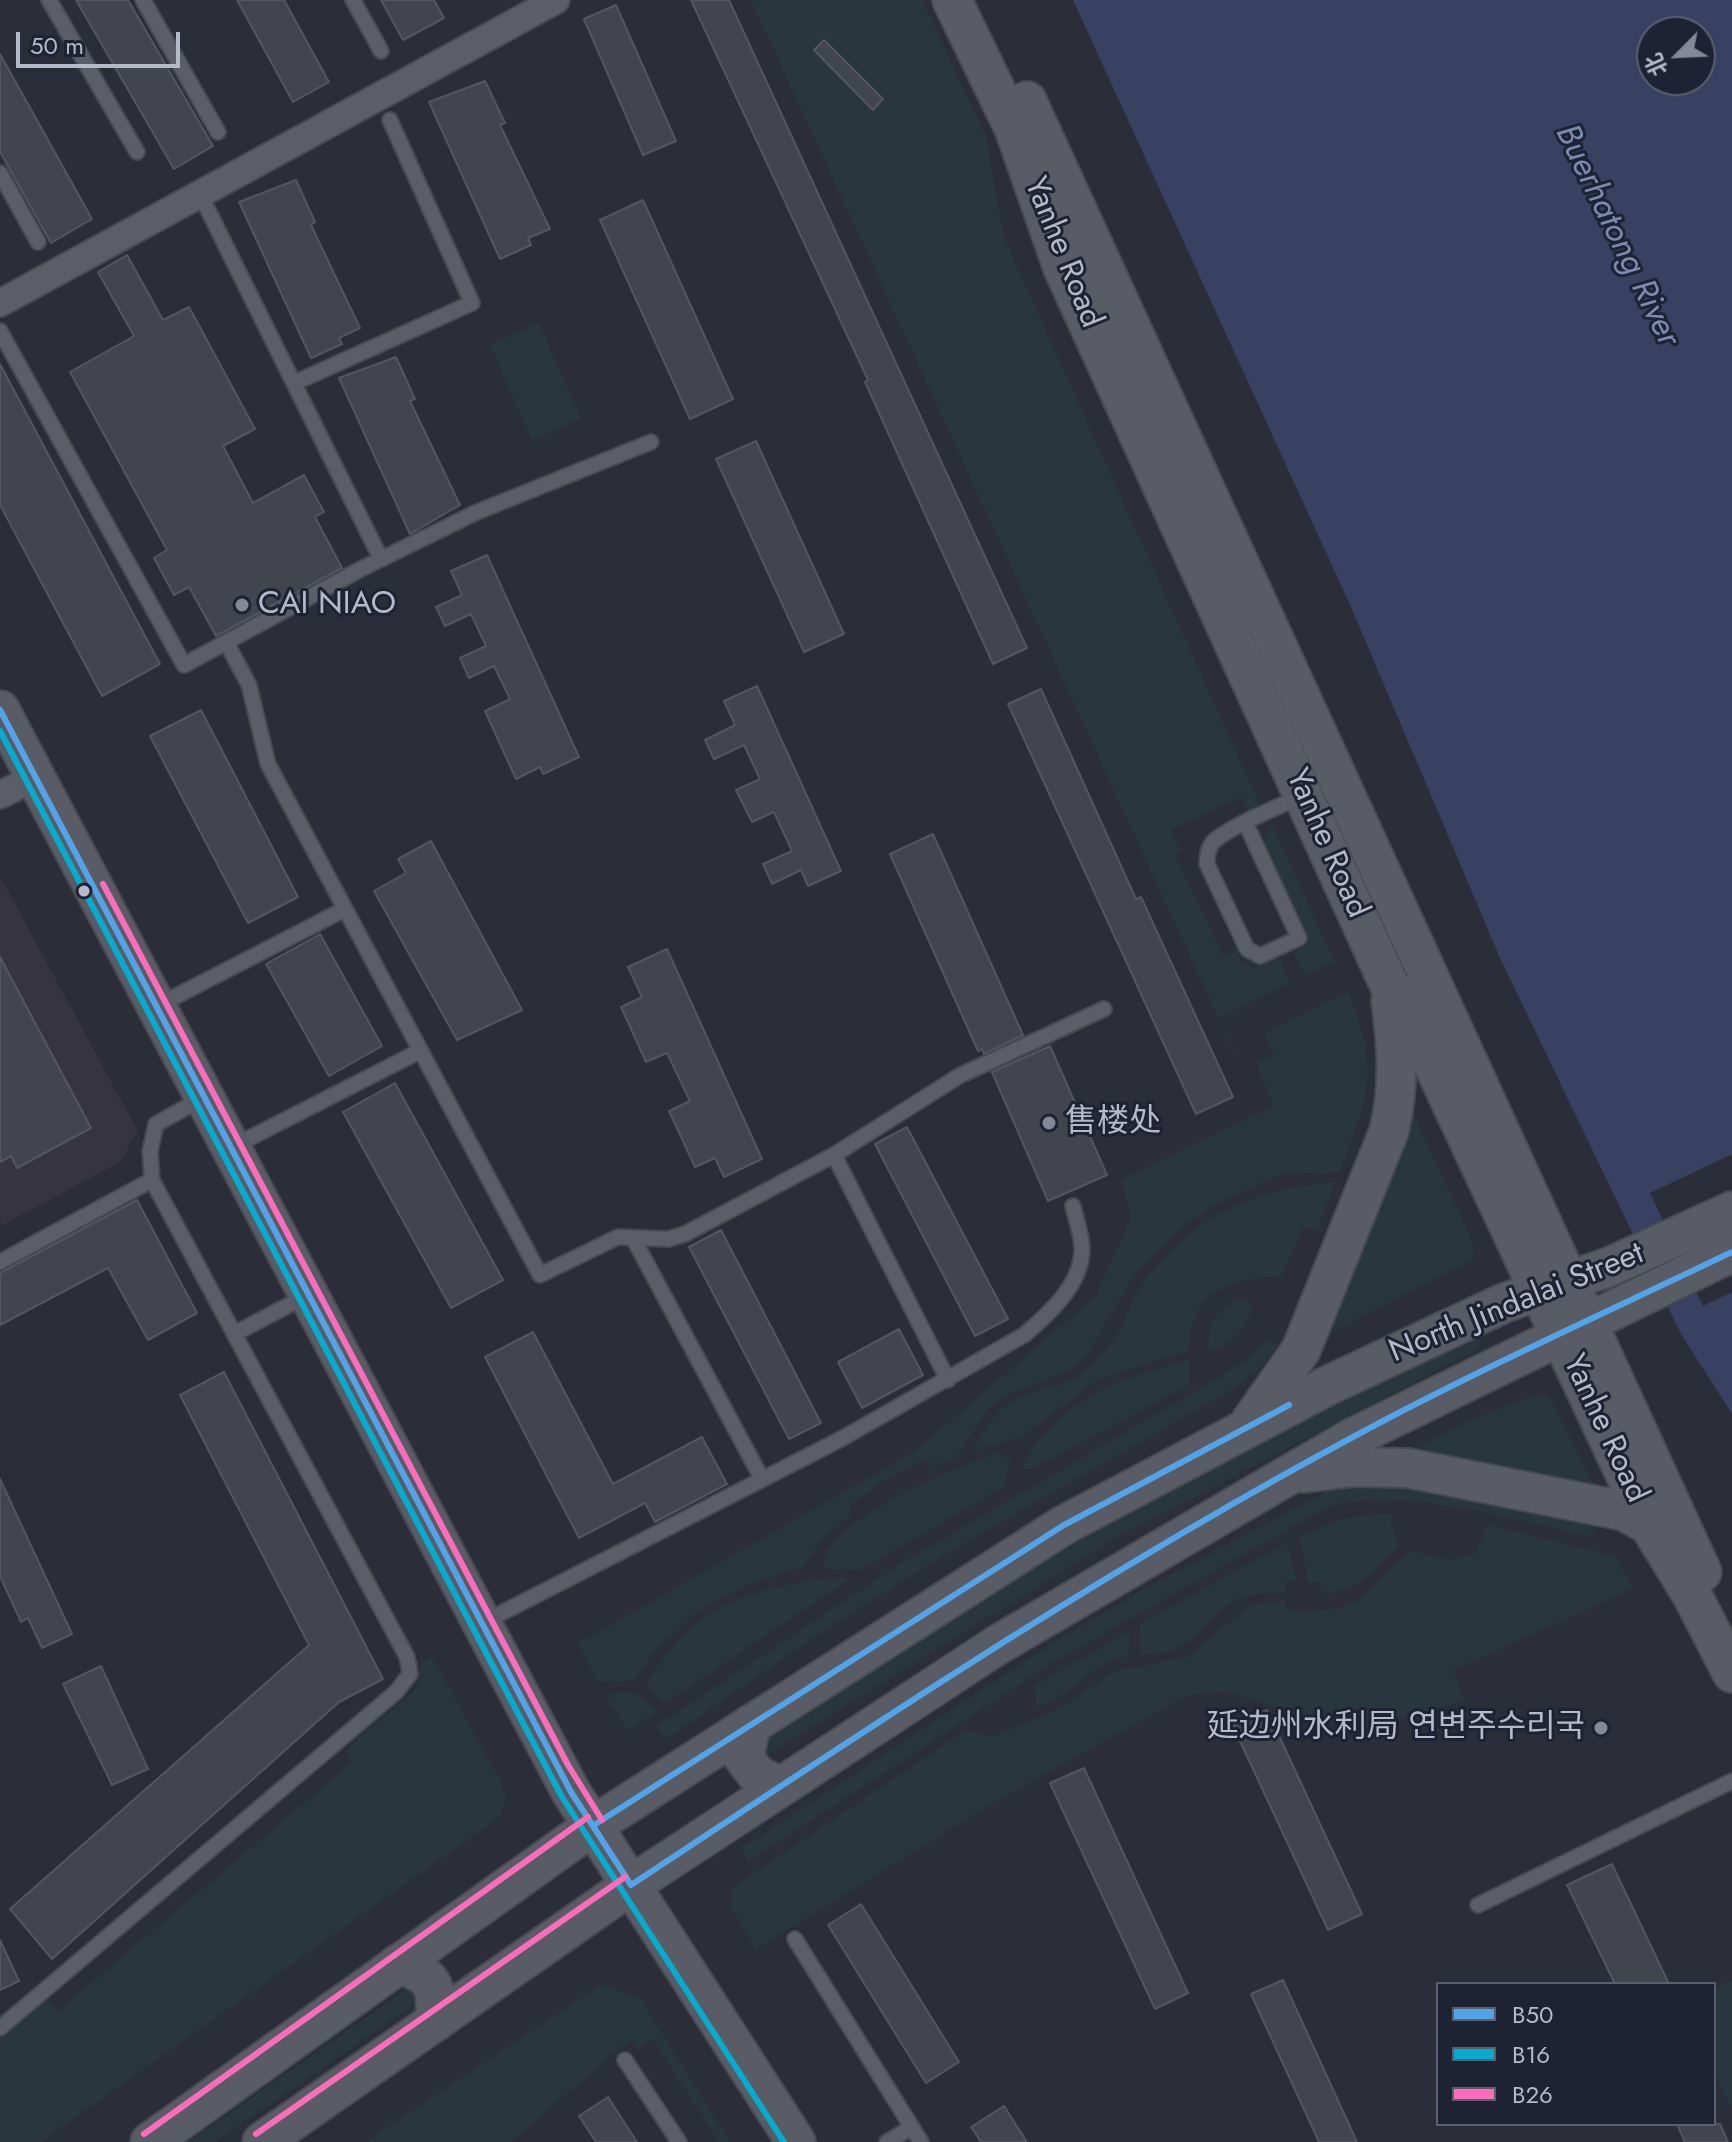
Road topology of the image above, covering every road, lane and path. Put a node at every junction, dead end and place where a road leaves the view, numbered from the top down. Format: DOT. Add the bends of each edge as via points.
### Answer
graph roads {
  1 [pos="49,0"];
  2 [pos="143,0"];
  3 [pos="353,0"];
  4 [pos="556,0"];
  5 [pos="952,0"];
  6 [pos="981,0"];
  7 [pos="381,51"];
  8 [pos="390,120"];
  9 [pos="218,132"];
  10 [pos="137,152"];
  11 [pos="2,180"];
  12 [pos="200,194"];
  13 [pos="38,242"];
  14 [pos="0,303"];
  15 [pos="0,331"];
  16 [pos="294,383"];
  17 [pos="651,442"];
  18 [pos="381,559"];
  19 [pos="226,642"];
  20 [pos="0,710"];
  21 [pos="36,777"];
  22 [pos="0,795"];
  23 [pos="1304,795"];
  24 [pos="1246,824"];
  25 [pos="345,909"];
  26 [pos="1388,982"];
  27 [pos="156,1006"];
  28 [pos="1104,1009"];
  29 [pos="420,1051"];
  30 [pos="205,1097"];
  31 [pos="231,1147"];
  32 [pos="834,1155"];
  33 [pos="152,1180"];
  34 [pos="1073,1206"];
  35 [pos="1732,1211"];
  36 [pos="633,1238"];
  37 [pos="1732,1252"];
  38 [pos="1680,1257"];
  39 [pos="0,1262"];
  40 [pos="1555,1286"];
  41 [pos="309,1294"];
  42 [pos="1574,1327"];
  43 [pos="234,1334"];
  44 [pos="948,1380"];
  45 [pos="1248,1426"];
  46 [pos="1285,1475"];
  47 [pos="762,1479"];
  48 [pos="1649,1525"];
  49 [pos="482,1623"];
  50 [pos="1732,1633"];
  51 [pos="1732,1673"];
  52 [pos="751,1724"];
  53 [pos="1732,1781"];
  54 [pos="779,1786"];
  55 [pos="594,1825"];
  56 [pos="631,1885"];
  57 [pos="1478,1905"];
  58 [pos="795,1939"];
  59 [pos="398,1964"];
  60 [pos="435,2022"];
  61 [pos="0,2028"];
  62 [pos="625,2060"];
  63 [pos="912,2127"];
  64 [pos="150,2142"];
  65 [pos="262,2142"];
  66 [pos="679,2142"];
  67 [pos="796,2142"];
  68 [pos="887,2142"];
  69 [pos="921,2142"];
  1 -- 10 [label="lane"];
  2 -- 9 [label="lane"];
  3 -- 7 [label="lane"];
  4 -- 12 [label="street"];
  5 -- 23 [label="main road, Yanhe Road" via="1014,128 1063,268"];
  6 -- 40 [label="main road, Yanhe Road"];
  8 -- 16 [label="lane" via="472,303"];
  11 -- 13 [label="lane"];
  12 -- 14 [label="street"];
  12 -- 16 [label="lane"];
  15 -- 19 [label="lane" via="184,665"];
  16 -- 18 [label="lane"];
  17 -- 18 [label="lane" via="529,489"];
  18 -- 19 [label="lane"];
  19 -- 25 [label="lane" via="249,685 268,764"];
  20 -- 21 [label="main road"];
  21 -- 22 [label="street"];
  21 -- 27 [label="main road"];
  23 -- 24 [label="lane"];
  23 -- 26 [label="main road, Yanhe Road"];
  24 -- 24 [label="lane" via="1213,841 1207,864 1247,949 1260,956 1299,938"];
  25 -- 27 [label="lane"];
  25 -- 29 [label="lane"];
  26 -- 40 [label="main road, Yanhe Road"];
  26 -- 45 [label="main road" via="1398,1066 1389,1131 1301,1350"];
  27 -- 30 [label="main road"];
  28 -- 32 [label="lane" via="959,1076"];
  29 -- 31 [label="lane"];
  29 -- 36 [label="lane" via="540,1275 604,1241"];
  30 -- 31 [label="main road"];
  30 -- 33 [label="lane" via="156,1124"];
  31 -- 41 [label="main road"];
  32 -- 36 [label="lane" via="685,1234"];
  32 -- 44 [label="lane"];
  33 -- 39 [label="lane"];
  33 -- 43 [label="lane"];
  34 -- 44 [label="lane" via="1082,1247 1073,1282 1024,1335"];
  35 -- 38 [label="main road"];
  36 -- 47 [label="lane"];
  37 -- 38 [label="main road"];
  38 -- 40 [label="main road, North Jindalai Street"];
  38 -- 42 [label="main road, North Jindalai Street"];
  40 -- 42 [label="main road, Yanhe Road"];
  40 -- 45 [label="main road, North Jindalai Street" via="1504,1303"];
  41 -- 43 [label="lane"];
  41 -- 49 [label="main road"];
  42 -- 46 [label="main road, North Jindalai Street"];
  42 -- 48 [label="main road, Yanhe Road"];
  42 -- 50 [label="main road, Yanhe Road"];
  43 -- 61 [label="lane" via="407,1657 410,1674 384,1702"];
  44 -- 47 [label="lane"];
  45 -- 52 [label="main road, North Jindalai Street" via="1064,1525"];
  46 -- 48 [label="main road" via="1353,1467 1408,1468 1624,1511"];
  46 -- 54 [label="main road, North Jindalai Street" via="999,1644"];
  47 -- 49 [label="lane"];
  48 -- 51 [label="main road, Yanhe Road"];
  49 -- 55 [label="main road" via="571,1792"];
  52 -- 54 [label="main road" via="744,1758 757,1775"];
  52 -- 55 [label="main road, North Jindalai Street"];
  53 -- 57 [label="lane"];
  54 -- 56 [label="main road, North Jindalai Street"];
  55 -- 56 [label="main road"];
  55 -- 59 [label="main road, North Jindalai Street"];
  56 -- 60 [label="main road, North Jindalai Street"];
  56 -- 67 [label="main road"];
  58 -- 63 [label="lane"];
  59 -- 60 [label="main road" via="432,1982"];
  59 -- 64 [label="main road, North Jindalai Street"];
  60 -- 65 [label="main road, North Jindalai Street"];
  62 -- 66 [label="lane"];
  63 -- 68 [label="lane"];
  63 -- 69 [label="lane"];
}
